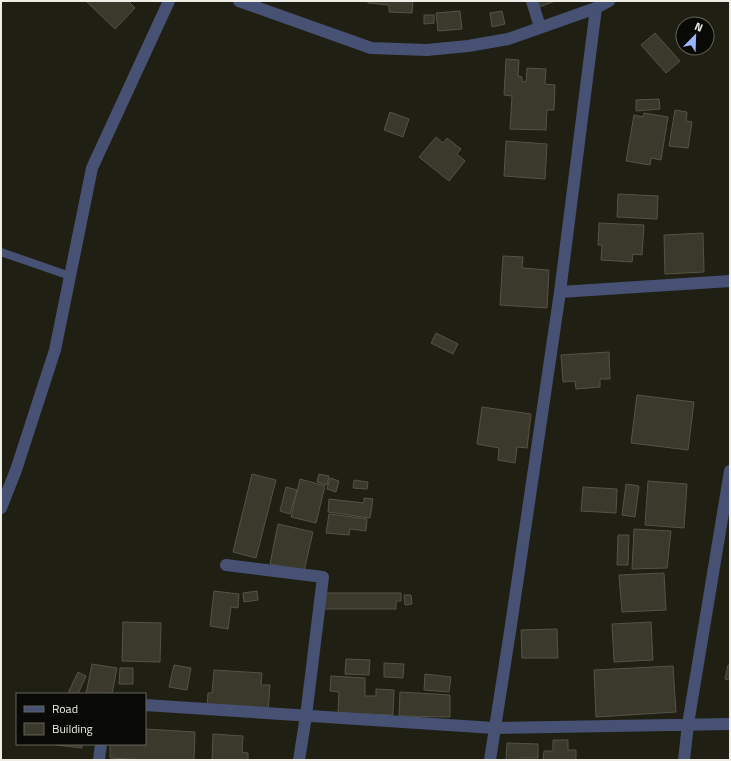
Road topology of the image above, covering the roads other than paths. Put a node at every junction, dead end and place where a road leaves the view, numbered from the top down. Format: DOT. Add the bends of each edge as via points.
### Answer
graph roads {
  1 [pos="169,1"];
  2 [pos="239,1"];
  3 [pos="532,1"];
  4 [pos="609,1"];
  5 [pos="596,8"];
  6 [pos="540,28"];
  7 [pos="1,252"];
  8 [pos="70,276"];
  9 [pos="730,281"];
  10 [pos="560,292"];
  11 [pos="730,471"];
  12 [pos="1,508"];
  13 [pos="226,565"];
  14 [pos="146,705"];
  15 [pos="306,716"];
  16 [pos="688,724"];
  17 [pos="730,724"];
  18 [pos="494,728"];
  19 [pos="101,745"];
  20 [pos="99,760"];
  21 [pos="299,760"];
  22 [pos="490,760"];
  23 [pos="684,760"];
  1 -- 8 [label="street" via="92,168"];
  2 -- 6 [label="street" via="371,48 427,50 468,46"];
  3 -- 6 [label="street"];
  4 -- 5 [label="street"];
  5 -- 6 [label="street"];
  5 -- 10 [label="street"];
  7 -- 8 [label="lane"];
  8 -- 12 [label="street" via="55,350"];
  9 -- 10 [label="street"];
  10 -- 18 [label="street"];
  11 -- 16 [label="street"];
  13 -- 15 [label="street" via="323,577"];
  14 -- 15 [label="street"];
  15 -- 18 [label="street"];
  15 -- 21 [label="street"];
  16 -- 17 [label="street"];
  16 -- 18 [label="street"];
  16 -- 23 [label="street"];
  18 -- 22 [label="street"];
  19 -- 20 [label="street"];
}
